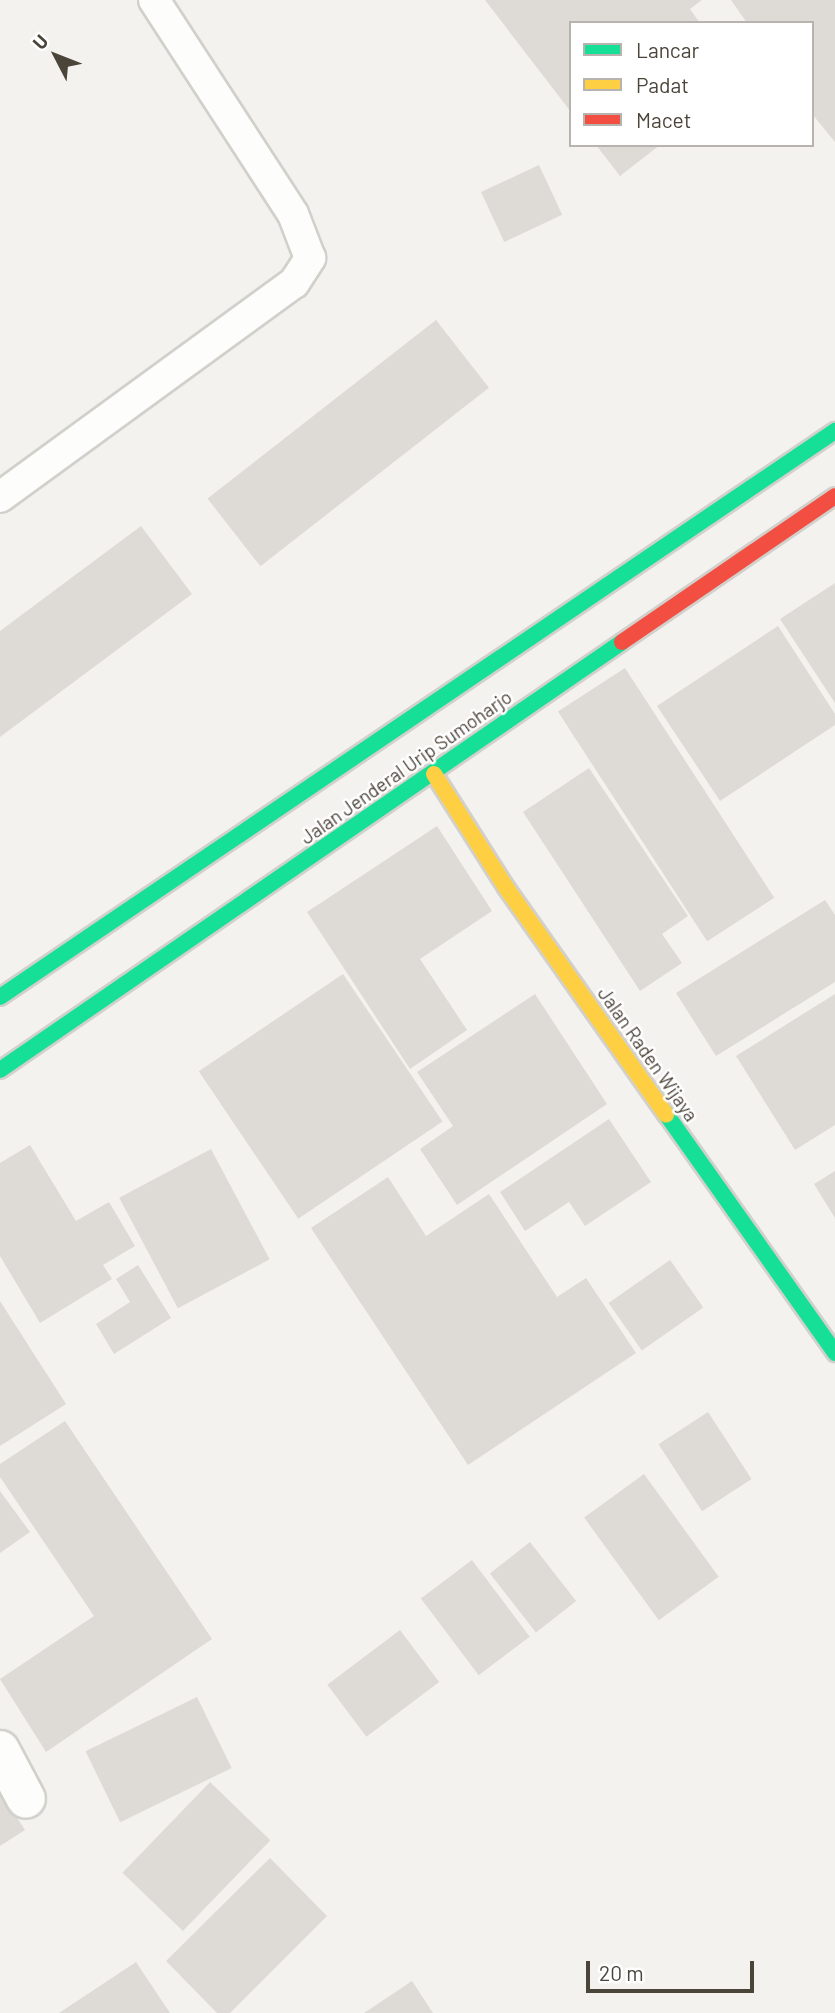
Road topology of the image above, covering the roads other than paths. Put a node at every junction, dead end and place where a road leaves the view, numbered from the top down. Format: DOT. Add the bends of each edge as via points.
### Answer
graph roads {
  1 [pos="154,0"];
  2 [pos="835,431"];
  3 [pos="835,496"];
  4 [pos="0,497"];
  5 [pos="434,774"];
  6 [pos="0,997"];
  7 [pos="0,1070"];
  8 [pos="835,1353"];
  9 [pos="0,1750"];
  10 [pos="26,1800"];
  1 -- 4 [label="lane" via="293,215 310,258 294,283"];
  2 -- 6 [label="main road, Jalan Jenderal Urip Sumoharjo"];
  3 -- 5 [label="main road, Jalan Jenderal Urip Sumoharjo"];
  5 -- 7 [label="main road, Jalan Jenderal Urip Sumoharjo"];
  5 -- 8 [label="main road, Jalan Raden Wijaya" via="515,900"];
  9 -- 10 [label="street"];
}
